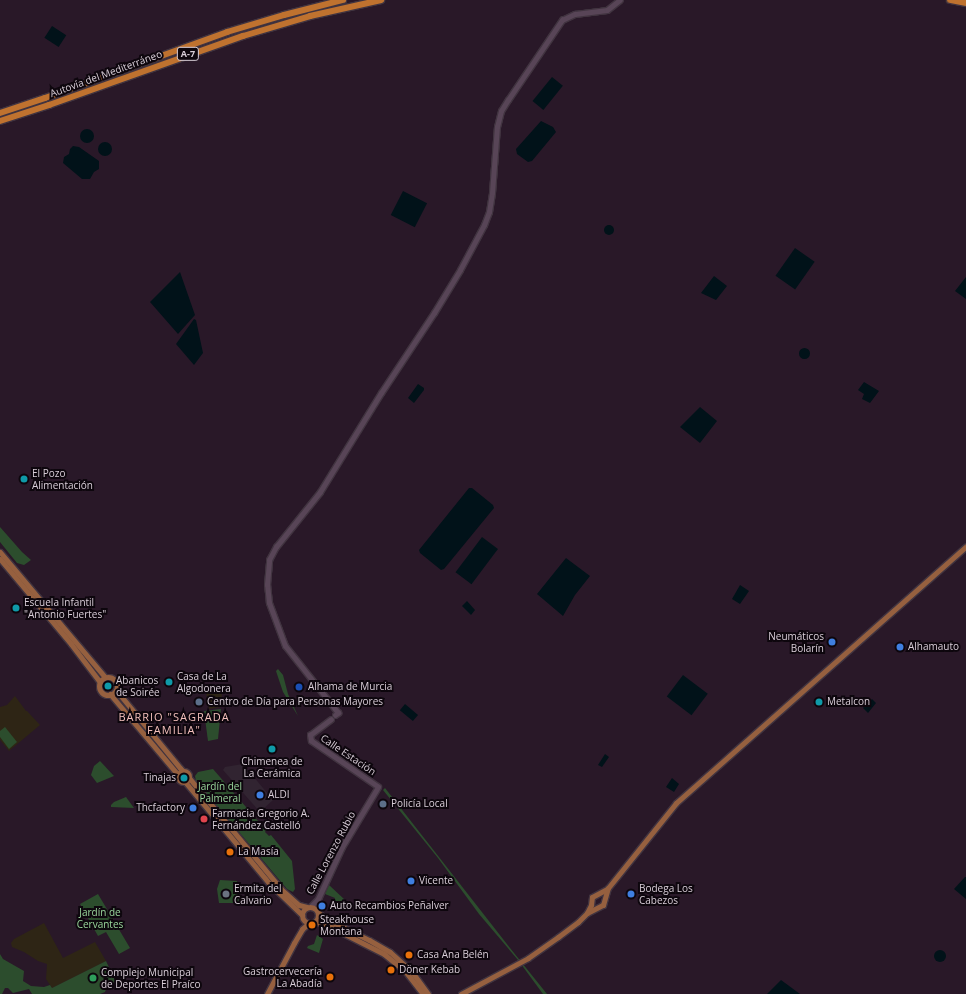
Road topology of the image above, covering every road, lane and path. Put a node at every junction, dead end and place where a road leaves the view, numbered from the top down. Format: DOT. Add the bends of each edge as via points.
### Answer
graph roads {
  1 [pos="343,0"];
  2 [pos="381,0"];
  3 [pos="620,0"];
  4 [pos="950,0"];
  5 [pos="966,4"];
  6 [pos="0,113"];
  7 [pos="0,121"];
  8 [pos="966,546"];
  9 [pos="0,552"];
  10 [pos="0,559"];
  11 [pos="105,677"];
  12 [pos="100,682"];
  13 [pos="116,690"];
  14 [pos="110,694"];
  15 [pos="335,715"];
  16 [pos="331,719"];
  17 [pos="184,772"];
  18 [pos="179,776"];
  19 [pos="188,781"];
  20 [pos="378,787"];
  21 [pos="608,888"];
  22 [pos="599,894"];
  23 [pos="318,899"];
  24 [pos="604,899"];
  25 [pos="591,905"];
  26 [pos="309,906"];
  27 [pos="596,909"];
  28 [pos="318,912"];
  29 [pos="587,913"];
  30 [pos="303,917"];
  31 [pos="312,923"];
  32 [pos="302,929"];
  33 [pos="267,994"];
  34 [pos="422,994"];
  35 [pos="428,994"];
  36 [pos="461,994"];
  1 -- 6 [label="highway, Autovía del Mediterráneo / A-7" via="227,32"];
  2 -- 7 [label="highway, Autovía del Mediterráneo / A-7" via="310,16 243,36"];
  3 -- 15 [label="main road" via="607,10 575,14 562,20 508,100 497,127 491,199 484,225 434,313 380,393 322,488 269,560 269,603 286,646 338,713"];
  4 -- 5 [label="highway"];
  8 -- 21 [label="main road" via="679,800"];
  9 -- 11 [label="main road"];
  10 -- 12 [label="main road"];
  11 -- 12 [label="main road"];
  11 -- 13 [label="main road" via="114,678"];
  12 -- 14 [label="main road" via="101,691"];
  13 -- 14 [label="main road"];
  13 -- 17 [label="main road"];
  14 -- 18 [label="main road"];
  16 -- 20 [label="main road, Calle Estación" via="309,737 315,746"];
  17 -- 18 [label="main road"];
  17 -- 19 [label="main road" via="188,773"];
  18 -- 19 [label="main road" via="180,781"];
  19 -- 26 [label="main road" via="281,889 299,905"];
  19 -- 30 [label="main road" via="270,884"];
  20 -- 23 [label="main road, Calle Lorenzo Rubio" via="342,847"];
  21 -- 22 [label="main road"];
  21 -- 24 [label="main road"];
  22 -- 24 [label="main road"];
  22 -- 25 [label="main road" via="592,897"];
  23 -- 26 [label="main road, Calle Lorenzo Rubio"];
  23 -- 28 [label="main road"];
  24 -- 27 [label="main road" via="603,906"];
  25 -- 27 [label="main road"];
  25 -- 29 [label="main road"];
  26 -- 28 [label="main road"];
  26 -- 30 [label="main road" via="303,911"];
  27 -- 29 [label="main road"];
  28 -- 31 [label="main road" via="318,918"];
  28 -- 35 [label="main road" via="324,918 390,952 412,972"];
  29 -- 36 [label="main road" via="528,958"];
  30 -- 31 [label="main road"];
  30 -- 32 [label="main road"];
  31 -- 32 [label="main road"];
  31 -- 34 [label="main road" via="322,923 389,958 410,976"];
  32 -- 33 [label="main road"];
}
